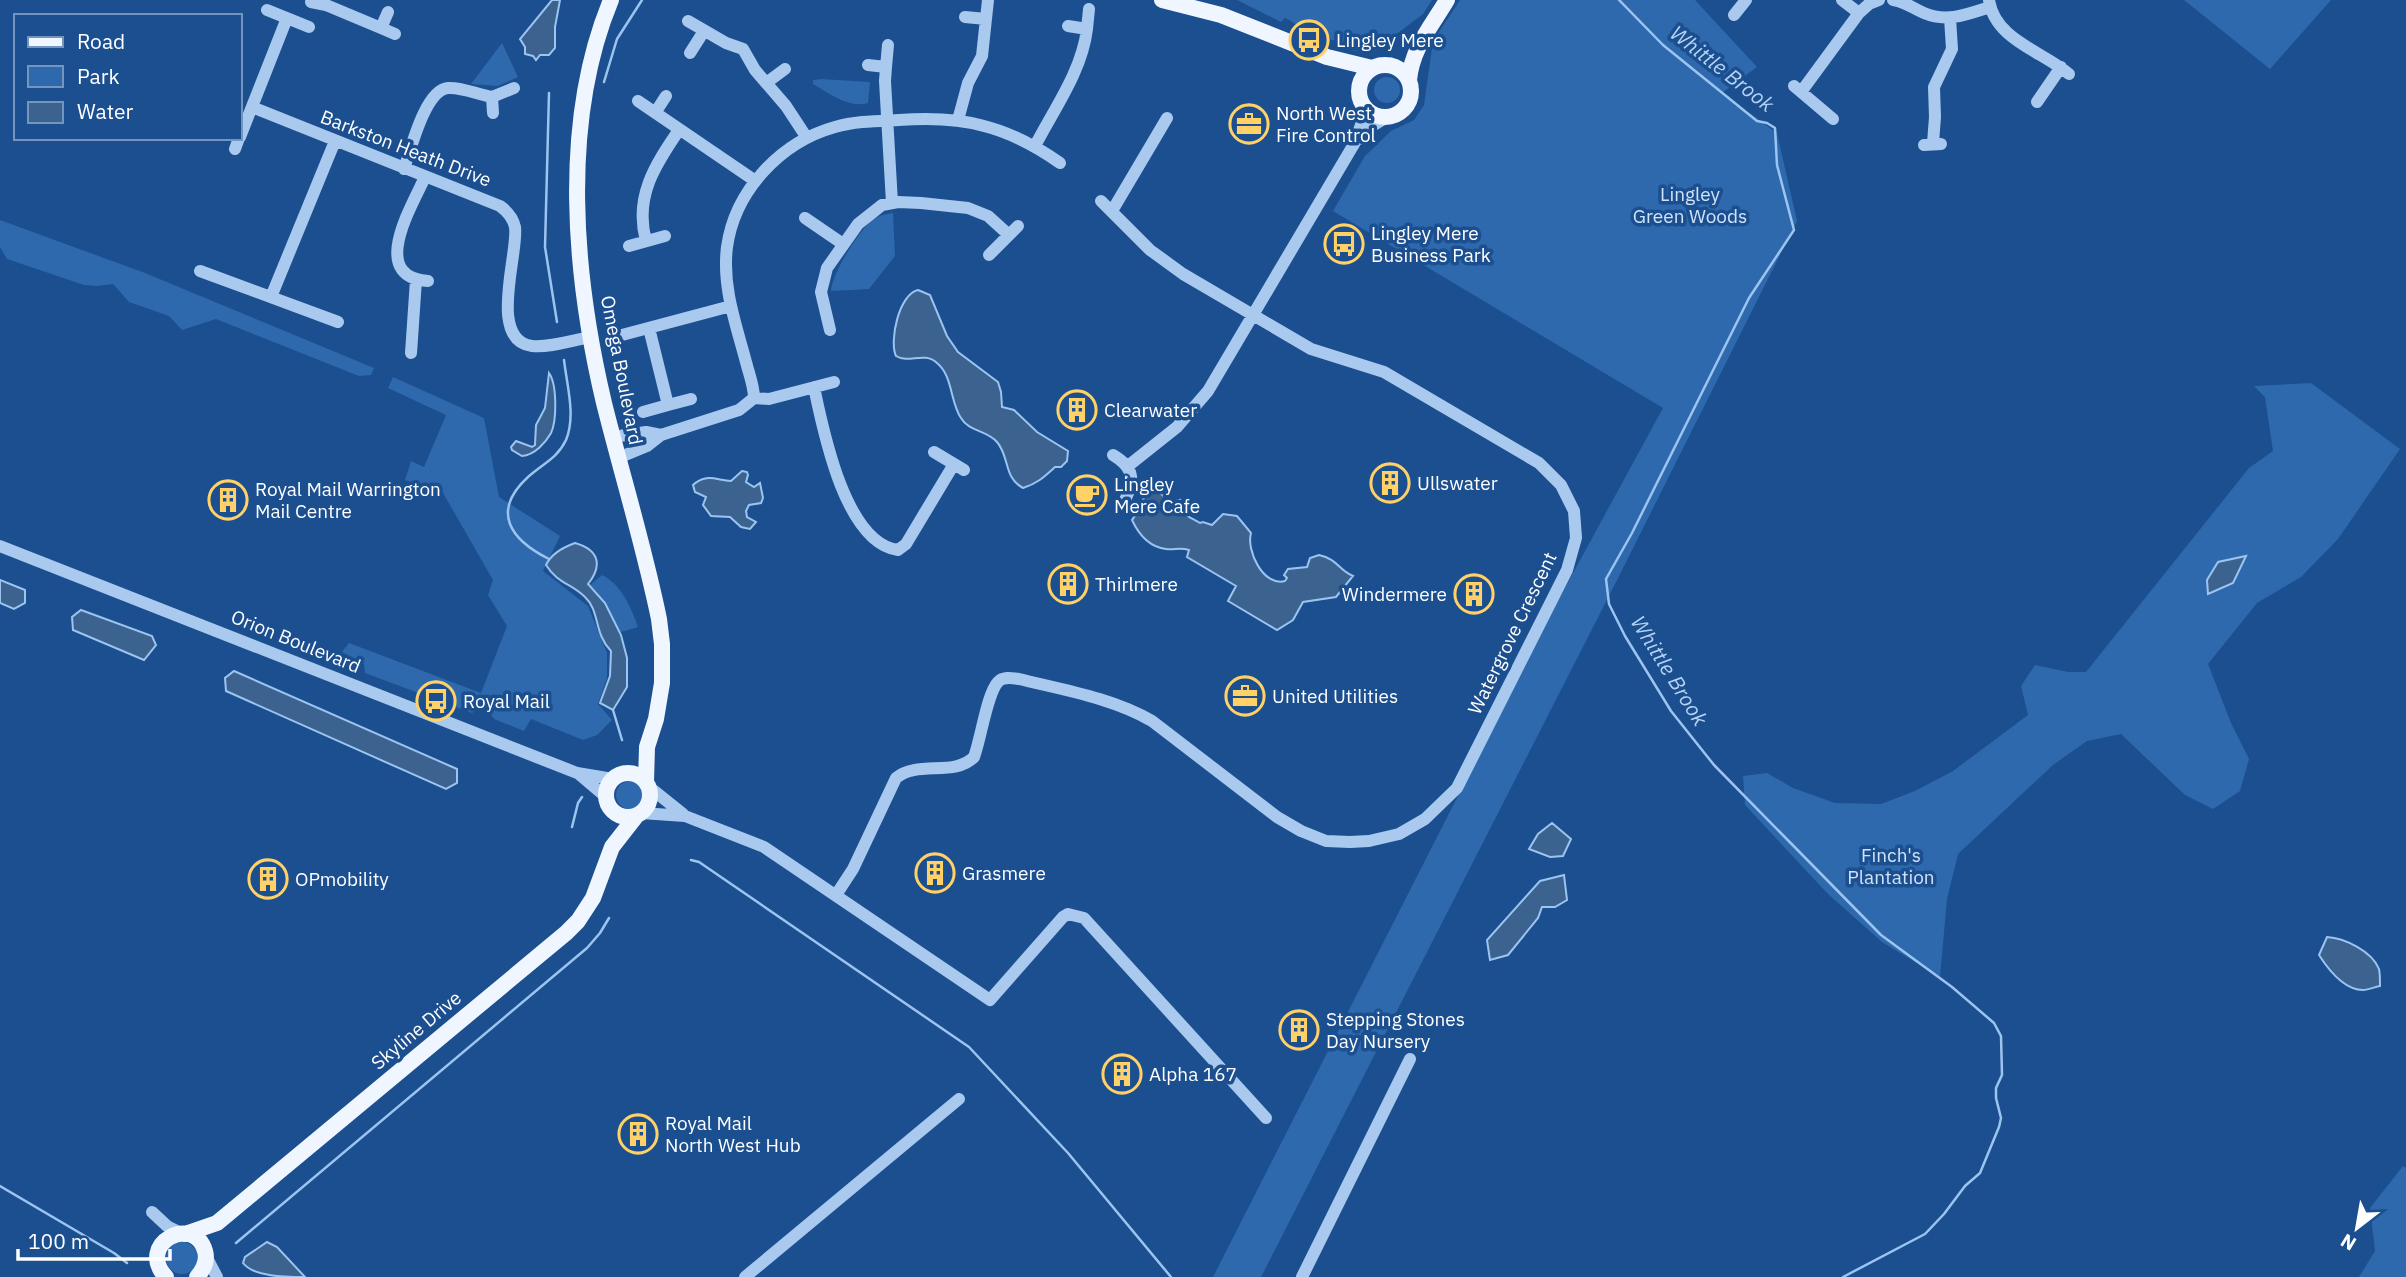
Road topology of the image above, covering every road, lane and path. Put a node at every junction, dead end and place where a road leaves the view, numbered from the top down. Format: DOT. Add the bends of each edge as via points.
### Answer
graph roads {
  1 [pos="611,0"];
  2 [pos="988,0"];
  3 [pos="1163,0"];
  4 [pos="1447,0"];
  5 [pos="1746,0"];
  6 [pos="1842,0"];
  7 [pos="1879,0"];
  8 [pos="1893,0"];
  9 [pos="311,2"];
  10 [pos="327,3"];
  11 [pos="1989,3"];
  12 [pos="1089,9"];
  13 [pos="267,10"];
  14 [pos="388,12"];
  15 [pos="1858,13"];
  16 [pos="1733,15"];
  17 [pos="965,17"];
  18 [pos="286,18"];
  19 [pos="1950,18"];
  20 [pos="986,19"];
  21 [pos="688,21"];
  22 [pos="1068,26"];
  23 [pos="309,27"];
  24 [pos="381,28"];
  25 [pos="1428,28"];
  26 [pos="1087,29"];
  27 [pos="704,31"];
  28 [pos="395,34"];
  29 [pos="888,45"];
  30 [pos="690,53"];
  31 [pos="1327,57"];
  32 [pos="867,65"];
  33 [pos="1380,66"];
  34 [pos="886,67"];
  35 [pos="785,69"];
  36 [pos="1409,80"];
  37 [pos="766,83"];
  38 [pos="514,88"];
  39 [pos="1360,95"];
  40 [pos="666,96"];
  41 [pos="492,97"];
  42 [pos="638,102"];
  43 [pos="2037,102"];
  44 [pos="252,107"];
  45 [pos="493,113"];
  46 [pos="655,113"];
  47 [pos="1387,117"];
  48 [pos="1167,118"];
  49 [pos="1833,119"];
  50 [pos="958,120"];
  51 [pos="888,121"];
  52 [pos="679,130"];
  53 [pos="242,131"];
  54 [pos="807,138"];
  55 [pos="334,141"];
  56 [pos="1354,144"];
  57 [pos="1933,144"];
  58 [pos="1035,146"];
  59 [pos="1060,163"];
  60 [pos="404,169"];
  61 [pos="425,177"];
  62 [pos="754,180"];
  63 [pos="1101,201"];
  64 [pos="892,203"];
  65 [pos="1112,211"];
  66 [pos="805,218"];
  67 [pos="665,236"];
  68 [pos="646,242"];
  69 [pos="843,244"];
  70 [pos="629,246"];
  71 [pos="989,255"];
  72 [pos="200,271"];
  73 [pos="271,297"];
  74 [pos="731,306"];
  75 [pos="1254,316"];
  76 [pos="338,322"];
  77 [pos="649,328"];
  78 [pos="830,330"];
  79 [pos="622,335"];
  80 [pos="591,337"];
  81 [pos="411,354"];
  82 [pos="834,382"];
  83 [pos="814,387"];
  84 [pos="754,398"];
  85 [pos="691,399"];
  86 [pos="668,405"];
  87 [pos="643,412"];
  88 [pos="661,435"];
  89 [pos="613,437"];
  90 [pos="934,452"];
  91 [pos="1113,455"];
  92 [pos="618,458"];
  93 [pos="1128,466"];
  94 [pos="1124,502"];
  95 [pos="0,546"];
  96 [pos="647,747"];
  97 [pos="577,772"];
  98 [pos="618,776"];
  99 [pos="647,784"];
  100 [pos="608,802"];
  101 [pos="639,814"];
  102 [pos="685,816"];
  103 [pos="612,847"];
  104 [pos="836,895"];
  105 [pos="1410,1059"];
  106 [pos="959,1099"];
  107 [pos="1266,1118"];
  108 [pos="217,1223"];
  109 [pos="184,1234"];
  110 [pos="160,1246"];
  111 [pos="206,1254"];
  112 [pos="1310,1262"];
  113 [pos="163,1275"];
  114 [pos="197,1277"];
  115 [pos="217,1277"];
  116 [pos="745,1277"];
  117 [pos="1302,1277"];
  118 [pos="1309,1277"];
  1 -- 80 [label="main road, Omega Boulevard" via="588,71 579,144 579,222"];
  2 -- 20 [label="street"];
  3 -- 31 [label="main road" via="1221,15"];
  4 -- 25 [label="main road"];
  5 -- 16 [label="street"];
  6 -- 15 [label="street"];
  7 -- 15 [label="street"];
  8 -- 19 [label="street" via="1934,18"];
  9 -- 10 [label="street"];
  10 -- 24 [label="street"];
  11 -- 19 [label="street"];
  11 -- 43 [label="street" via="2011,36 2065,70"];
  12 -- 26 [label="street"];
  13 -- 18 [label="street"];
  14 -- 24 [label="street"];
  15 -- 49 [label="street" via="1797,89"];
  17 -- 20 [label="street"];
  18 -- 23 [label="street"];
  18 -- 44 [label="street"];
  19 -- 57 [label="street" via="1952,49 1934,87"];
  20 -- 50 [label="street" via="982,56 968,83"];
  21 -- 27 [label="street"];
  22 -- 26 [label="street"];
  24 -- 28 [label="street"];
  25 -- 33 [label="main road"];
  25 -- 36 [label="main road" via="1414,55"];
  26 -- 58 [label="street" via="1079,62"];
  27 -- 30 [label="street"];
  27 -- 37 [label="street" via="744,49"];
  29 -- 34 [label="street"];
  31 -- 33 [label="main road"];
  31 -- 39 [label="main road" via="1345,71"];
  32 -- 34 [label="street"];
  33 -- 36 [label="main road" via="1400,69"];
  33 -- 39 [label="main road" via="1366,74"];
  34 -- 51 [label="street"];
  35 -- 37 [label="street"];
  36 -- 47 [label="main road" via="1408,104"];
  37 -- 54 [label="street"];
  38 -- 41 [label="street"];
  39 -- 47 [label="main road" via="1372,113"];
  39 -- 56 [label="street" via="1362,122"];
  40 -- 46 [label="street"];
  41 -- 45 [label="street"];
  41 -- 60 [label="street" via="453,88 437,92 427,106"];
  42 -- 46 [label="street"];
  44 -- 53 [label="street"];
  44 -- 55 [label="street, Barkston Heath Drive"];
  46 -- 52 [label="street"];
  47 -- 56 [label="street"];
  48 -- 65 [label="street"];
  50 -- 51 [label="street"];
  50 -- 58 [label="street" via="1003,131"];
  51 -- 54 [label="street" via="836,127"];
  51 -- 64 [label="street"];
  52 -- 62 [label="street"];
  52 -- 68 [label="street" via="645,193 640,217"];
  54 -- 62 [label="street"];
  55 -- 60 [label="street, Barkston Heath Drive"];
  55 -- 73 [label="street"];
  56 -- 75 [label="street"];
  58 -- 59 [label="street"];
  60 -- 61 [label="street, Barkston Heath Drive"];
  61 -- 80 [label="street, Barkston Heath Drive" via="494,203 512,219 509,322 519,341 538,346"];
  61 -- 81 [label="street" via="396,248 401,268 422,280"];
  62 -- 74 [label="street" via="730,234 726,265"];
  63 -- 65 [label="street, Watergrove Crescent"];
  64 -- 69 [label="street" via="870,212"];
  64 -- 71 [label="street" via="975,210 1014,230"];
  65 -- 75 [label="street, Watergrove Crescent" via="1167,264"];
  66 -- 69 [label="street"];
  67 -- 68 [label="street"];
  68 -- 70 [label="street"];
  69 -- 78 [label="street" via="823,280 822,301"];
  72 -- 73 [label="street"];
  73 -- 76 [label="street"];
  74 -- 77 [label="street"];
  74 -- 84 [label="street"];
  75 -- 93 [label="street" via="1208,391 1177,426"];
  75 -- 104 [label="street, Watergrove Crescent" via="1311,349 1395,378 1539,463 1556,478 1574,511 1576,538 1567,570 1457,788 1438,809 1398,834 1369,841 1326,841 1289,825 1133,711 1009,678 995,685 971,761 909,771 896,778"];
  77 -- 79 [label="street"];
  77 -- 86 [label="street"];
  80 -- 89 [label="main road, Omega Boulevard"];
  82 -- 83 [label="street"];
  83 -- 84 [label="street" via="769,399"];
  83 -- 90 [label="street" via="830,459 853,512 891,549 906,544 959,467"];
  84 -- 88 [label="street" via="739,410"];
  85 -- 86 [label="street"];
  86 -- 87 [label="street"];
  88 -- 89 [label="street" via="646,432"];
  88 -- 92 [label="street"];
  89 -- 92 [label="main road, Omega Boulevard"];
  91 -- 93 [label="street"];
  92 -- 96 [label="main road, Omega Boulevard" via="653,589 662,644 662,683"];
  93 -- 94 [label="street" via="1131,484"];
  95 -- 97 [label="street, Orion Boulevard"];
  96 -- 98 [label="main road, Omega Boulevard"];
  96 -- 99 [label="main road, Omega Boulevard"];
  97 -- 98 [label="street, Orion Boulevard"];
  97 -- 100 [label="street, Orion Boulevard"];
  98 -- 99 [label="main road" via="636,774"];
  98 -- 100 [label="main road" via="607,790"];
  99 -- 101 [label="main road" via="649,801"];
  99 -- 102 [label="street"];
  100 -- 101 [label="main road" via="622,816"];
  100 -- 103 [label="main road, Skyline Drive"];
  101 -- 102 [label="street"];
  101 -- 103 [label="main road, Skyline Drive"];
  102 -- 104 [label="street" via="764,847"];
  103 -- 108 [label="main road, Skyline Drive" via="593,898 566,933"];
  104 -- 107 [label="street" via="990,1000 1063,917 1084,918"];
  105 -- 112 [label="street"];
  106 -- 116 [label="street"];
  108 -- 109 [label="main road, Skyline Drive"];
  108 -- 111 [label="main road, Skyline Drive"];
  109 -- 110 [label="main road, Skyline Drive" via="169,1237"];
  109 -- 110 [label="street" via="152,1212"];
  109 -- 111 [label="main road" via="197,1239"];
  110 -- 113 [label="main road" via="157,1258"];
  111 -- 114 [label="main road, Skyline Drive"];
  111 -- 115 [label="street"];
  112 -- 117 [label="street"];
  112 -- 118 [label="street"];
}
